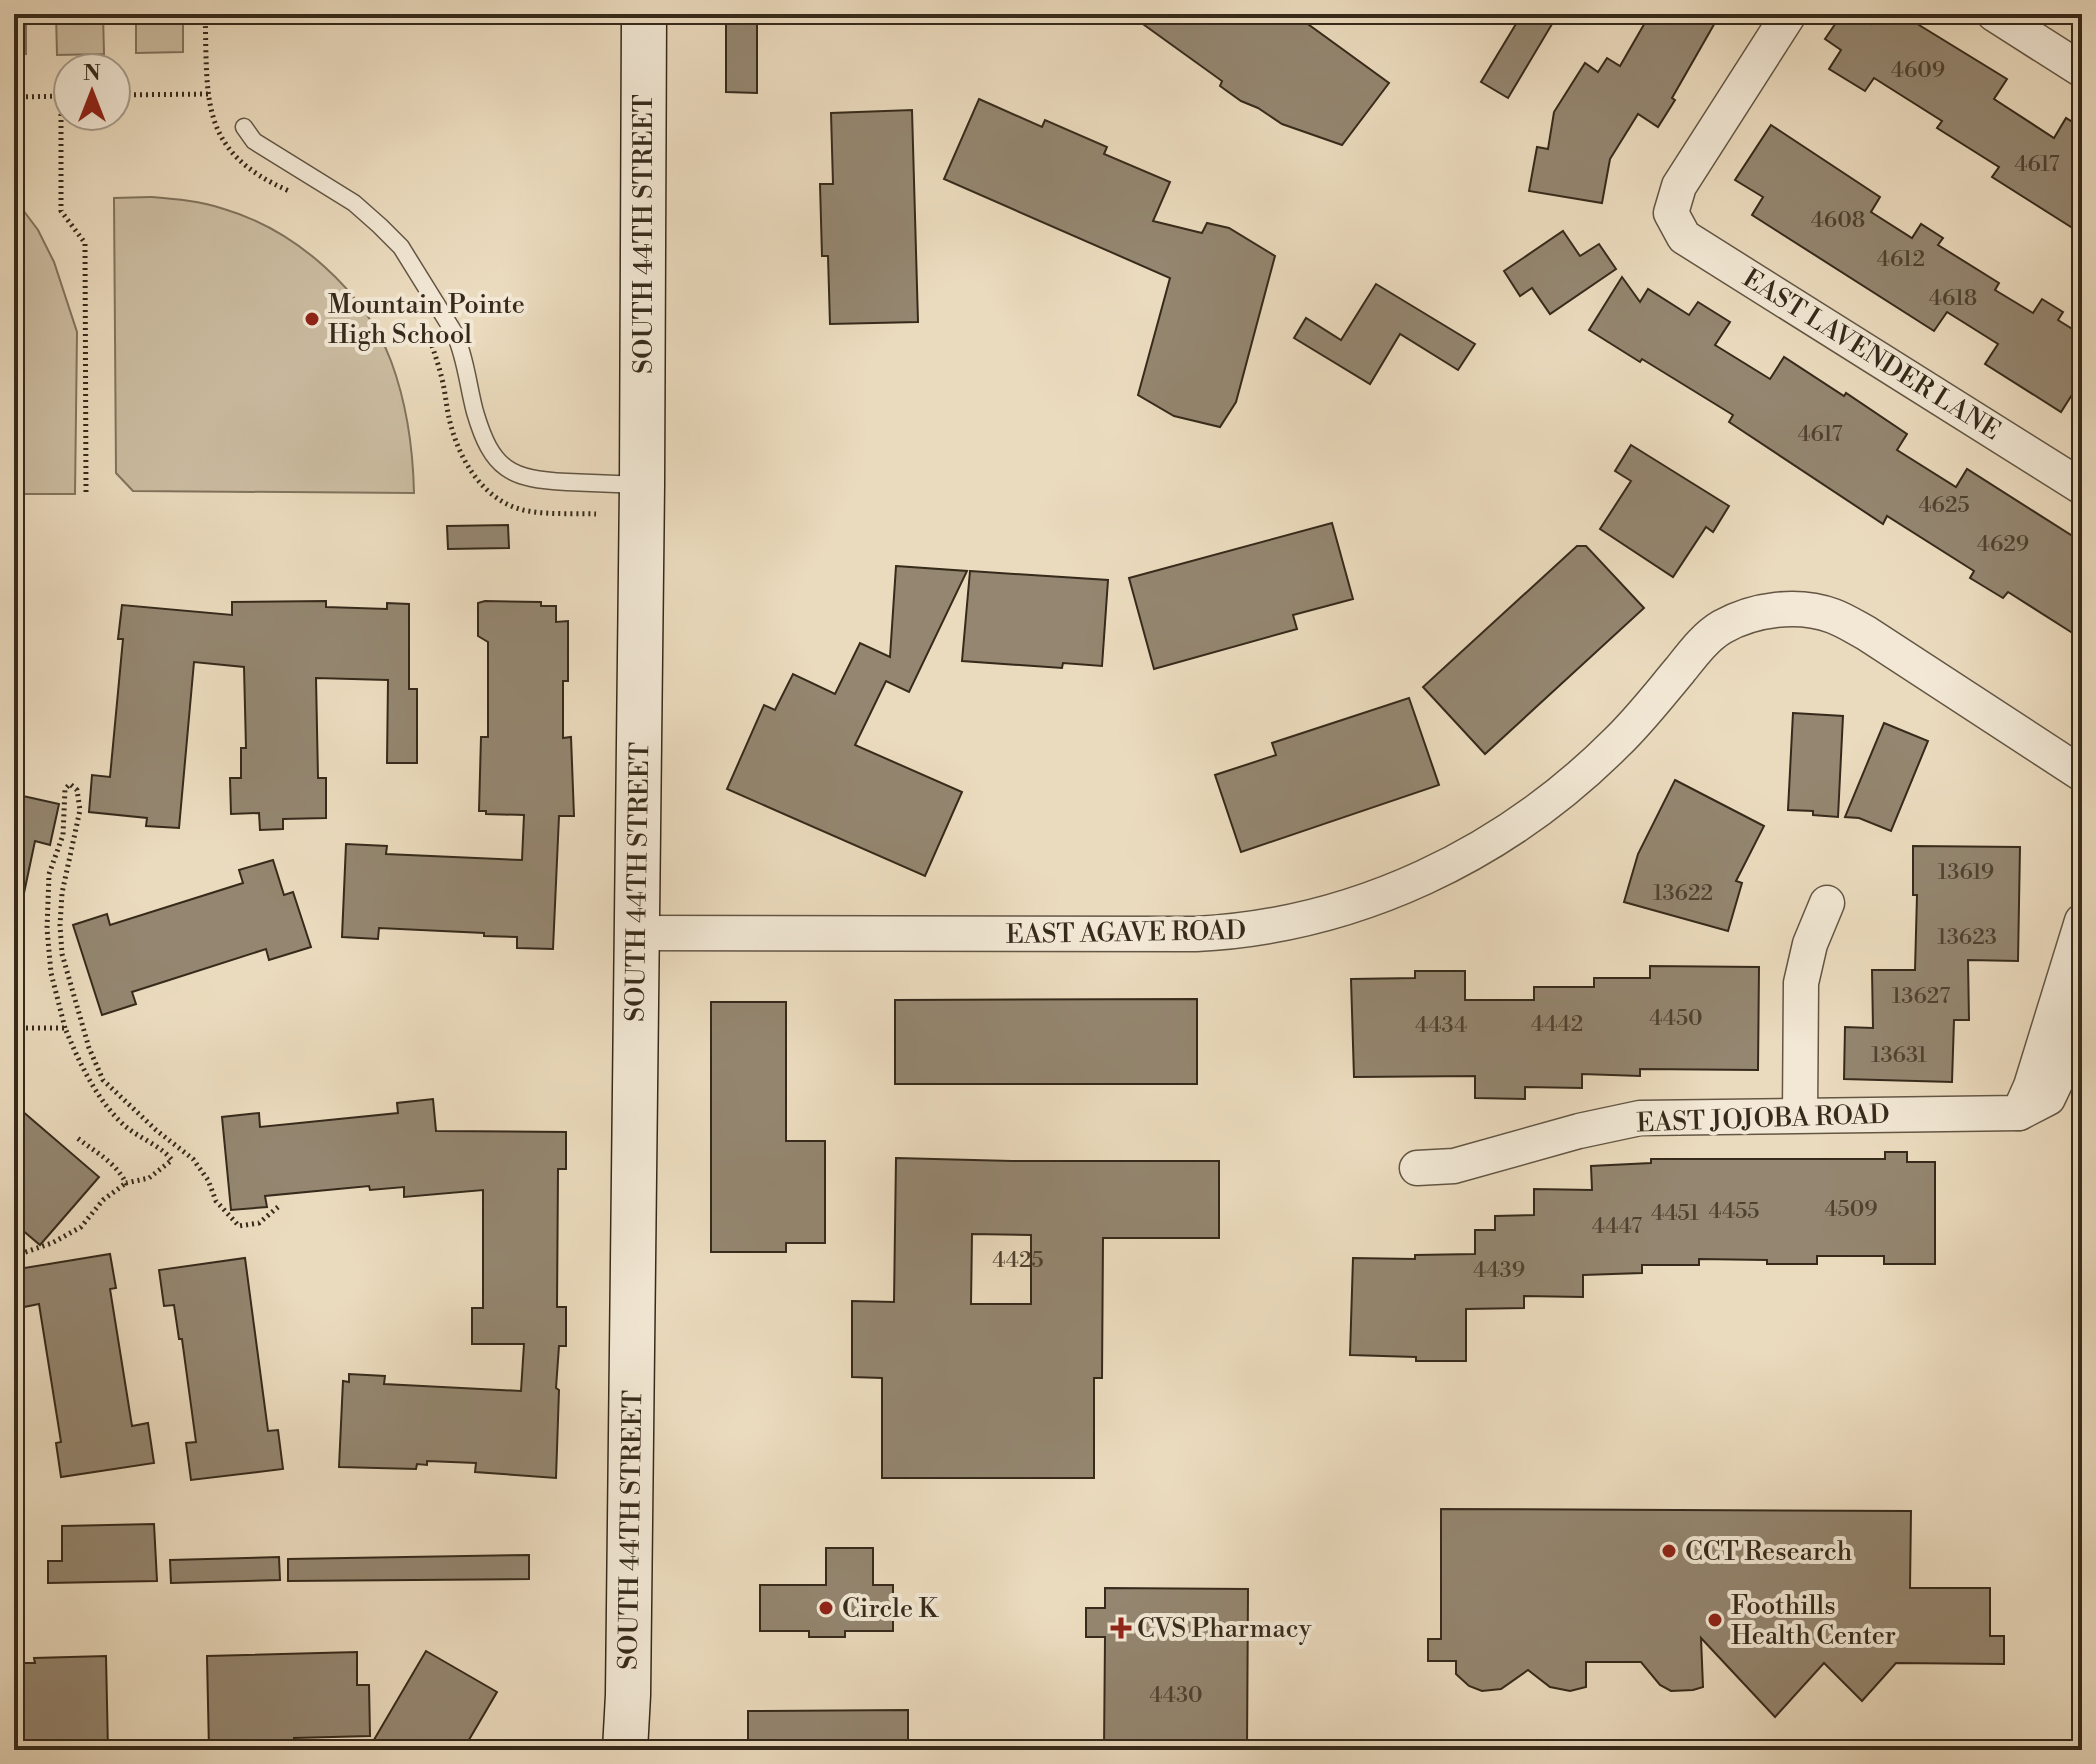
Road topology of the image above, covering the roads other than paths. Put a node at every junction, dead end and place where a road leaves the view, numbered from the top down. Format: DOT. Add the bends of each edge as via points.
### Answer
graph roads {
  1 [pos="644,14"];
  2 [pos="1789,14"];
  3 [pos="1994,14"];
  4 [pos="2082,70"];
  5 [pos="244,127"];
  6 [pos="642,485"];
  7 [pos="2082,487"];
  8 [pos="2082,774"];
  9 [pos="1827,903"];
  10 [pos="2082,921"];
  11 [pos="636,933"];
  12 [pos="2082,1026"];
  13 [pos="2019,1113"];
  14 [pos="1800,1115"];
  15 [pos="1417,1168"];
  16 [pos="625,1750"];
  1 -- 6 [label="street, SOUTH 44TH STREET"];
  2 -- 7 [label="street, EAST LAVENDER LANE" via="1679,186 1671,213 1684,237"];
  3 -- 4 [label="street"];
  5 -- 6 [label="lane" via="254,141 354,203 401,247 462,349 475,412 497,460 536,481"];
  6 -- 11 [label="street, SOUTH 44TH STREET"];
  8 -- 11 [label="street, EAST AGAVE ROAD" via="1866,633 1833,616 1774,610 1721,628 1702,643 1618,741 1518,827 1461,861 1351,907 1241,932 1196,934"];
  9 -- 14 [label="street" via="1801,983"];
  10 -- 13 [label="street"];
  11 -- 16 [label="street, SOUTH 44TH STREET"];
  12 -- 13 [label="street" via="2048,1098"];
  13 -- 14 [label="street, EAST JOJOBA ROAD"];
  14 -- 15 [label="street, EAST JOJOBA ROAD" via="1640,1118 1454,1166"];
}
